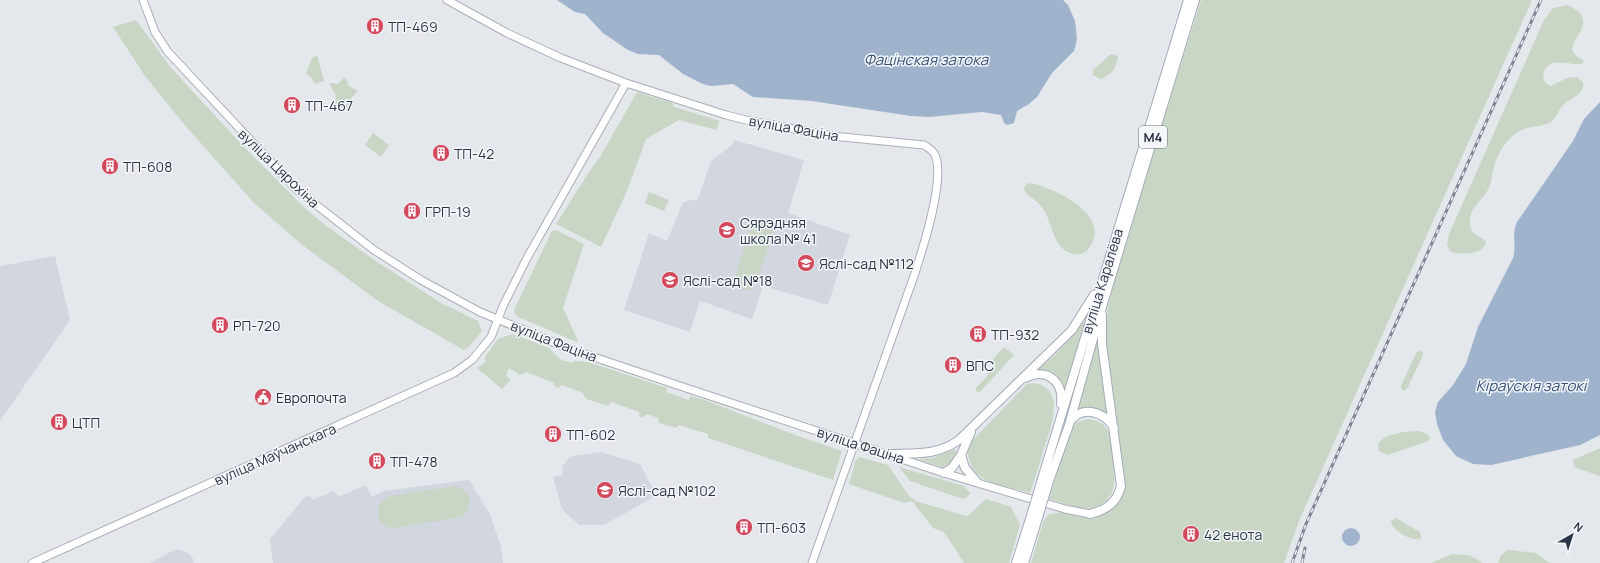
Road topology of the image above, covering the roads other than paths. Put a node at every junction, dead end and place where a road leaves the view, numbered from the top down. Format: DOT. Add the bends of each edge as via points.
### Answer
graph roads {
  1 [pos="143,0"];
  2 [pos="447,0"];
  3 [pos="1188,0"];
  4 [pos="1195,0"];
  5 [pos="626,83"];
  6 [pos="1100,286"];
  7 [pos="1102,307"];
  8 [pos="497,319"];
  9 [pos="1020,380"];
  10 [pos="1059,423"];
  11 [pos="1069,425"];
  12 [pos="973,429"];
  13 [pos="1115,431"];
  14 [pos="855,443"];
  15 [pos="889,454"];
  16 [pos="961,455"];
  17 [pos="944,473"];
  18 [pos="1046,480"];
  19 [pos="977,482"];
  20 [pos="1090,514"];
  21 [pos="1034,520"];
  22 [pos="32,563"];
  23 [pos="812,563"];
  24 [pos="1016,563"];
  25 [pos="1024,563"];
  1 -- 8 [label="main road, вуліца Цярохіна" via="155,32 168,52 296,189 374,250"];
  2 -- 5 [label="main road" via="507,33 561,58"];
  3 -- 6 [label="main road, вуліца Каралёва / М4"];
  4 -- 7 [label="main road, вуліца Каралёва / М4"];
  5 -- 8 [label="main road, вуліца Фаціна" via="528,258"];
  5 -- 14 [label="main road, вуліца Фаціна" via="750,121 832,136 924,145 935,154 938,166 934,208 914,276"];
  6 -- 9 [label="main road" via="1072,330"];
  6 -- 10 [label="main road, вуліца Каралёва / М4"];
  7 -- 11 [label="main road, вуліца Каралёва / М4"];
  7 -- 13 [label="main road" via="1102,344"];
  8 -- 14 [label="main road, вуліца Фаціна" via="570,349"];
  8 -- 22 [label="main road, вуліца Маўчанскага" via="491,337 472,360 454,373"];
  9 -- 10 [label="main road" via="1040,373 1053,379 1062,397"];
  9 -- 12 [label="main road"];
  10 -- 18 [label="main road, вуліца Каралёва / М4"];
  11 -- 13 [label="main road" via="1074,417 1088,411 1105,416"];
  11 -- 18 [label="main road, вуліца Каралёва / М4"];
  12 -- 15 [label="main road" via="947,448 930,453"];
  12 -- 16 [label="main road"];
  13 -- 20 [label="main road" via="1121,473 1120,493 1107,508"];
  14 -- 15 [label="main road, вуліца Фаціна"];
  14 -- 23 [label="main road"];
  15 -- 17 [label="main road, вуліца Фаціна"];
  16 -- 17 [label="main road" via="952,468"];
  16 -- 19 [label="main road" via="965,468"];
  17 -- 19 [label="main road, вуліца Фаціна"];
  18 -- 21 [label="main road, вуліца Каралёва / М4, bridge"];
  19 -- 20 [label="main road, вуліца Фаціна" via="1065,509"];
  21 -- 24 [label="main road, вуліца Каралёва / М4"];
  21 -- 25 [label="main road, вуліца Каралёва / М4"];
}
